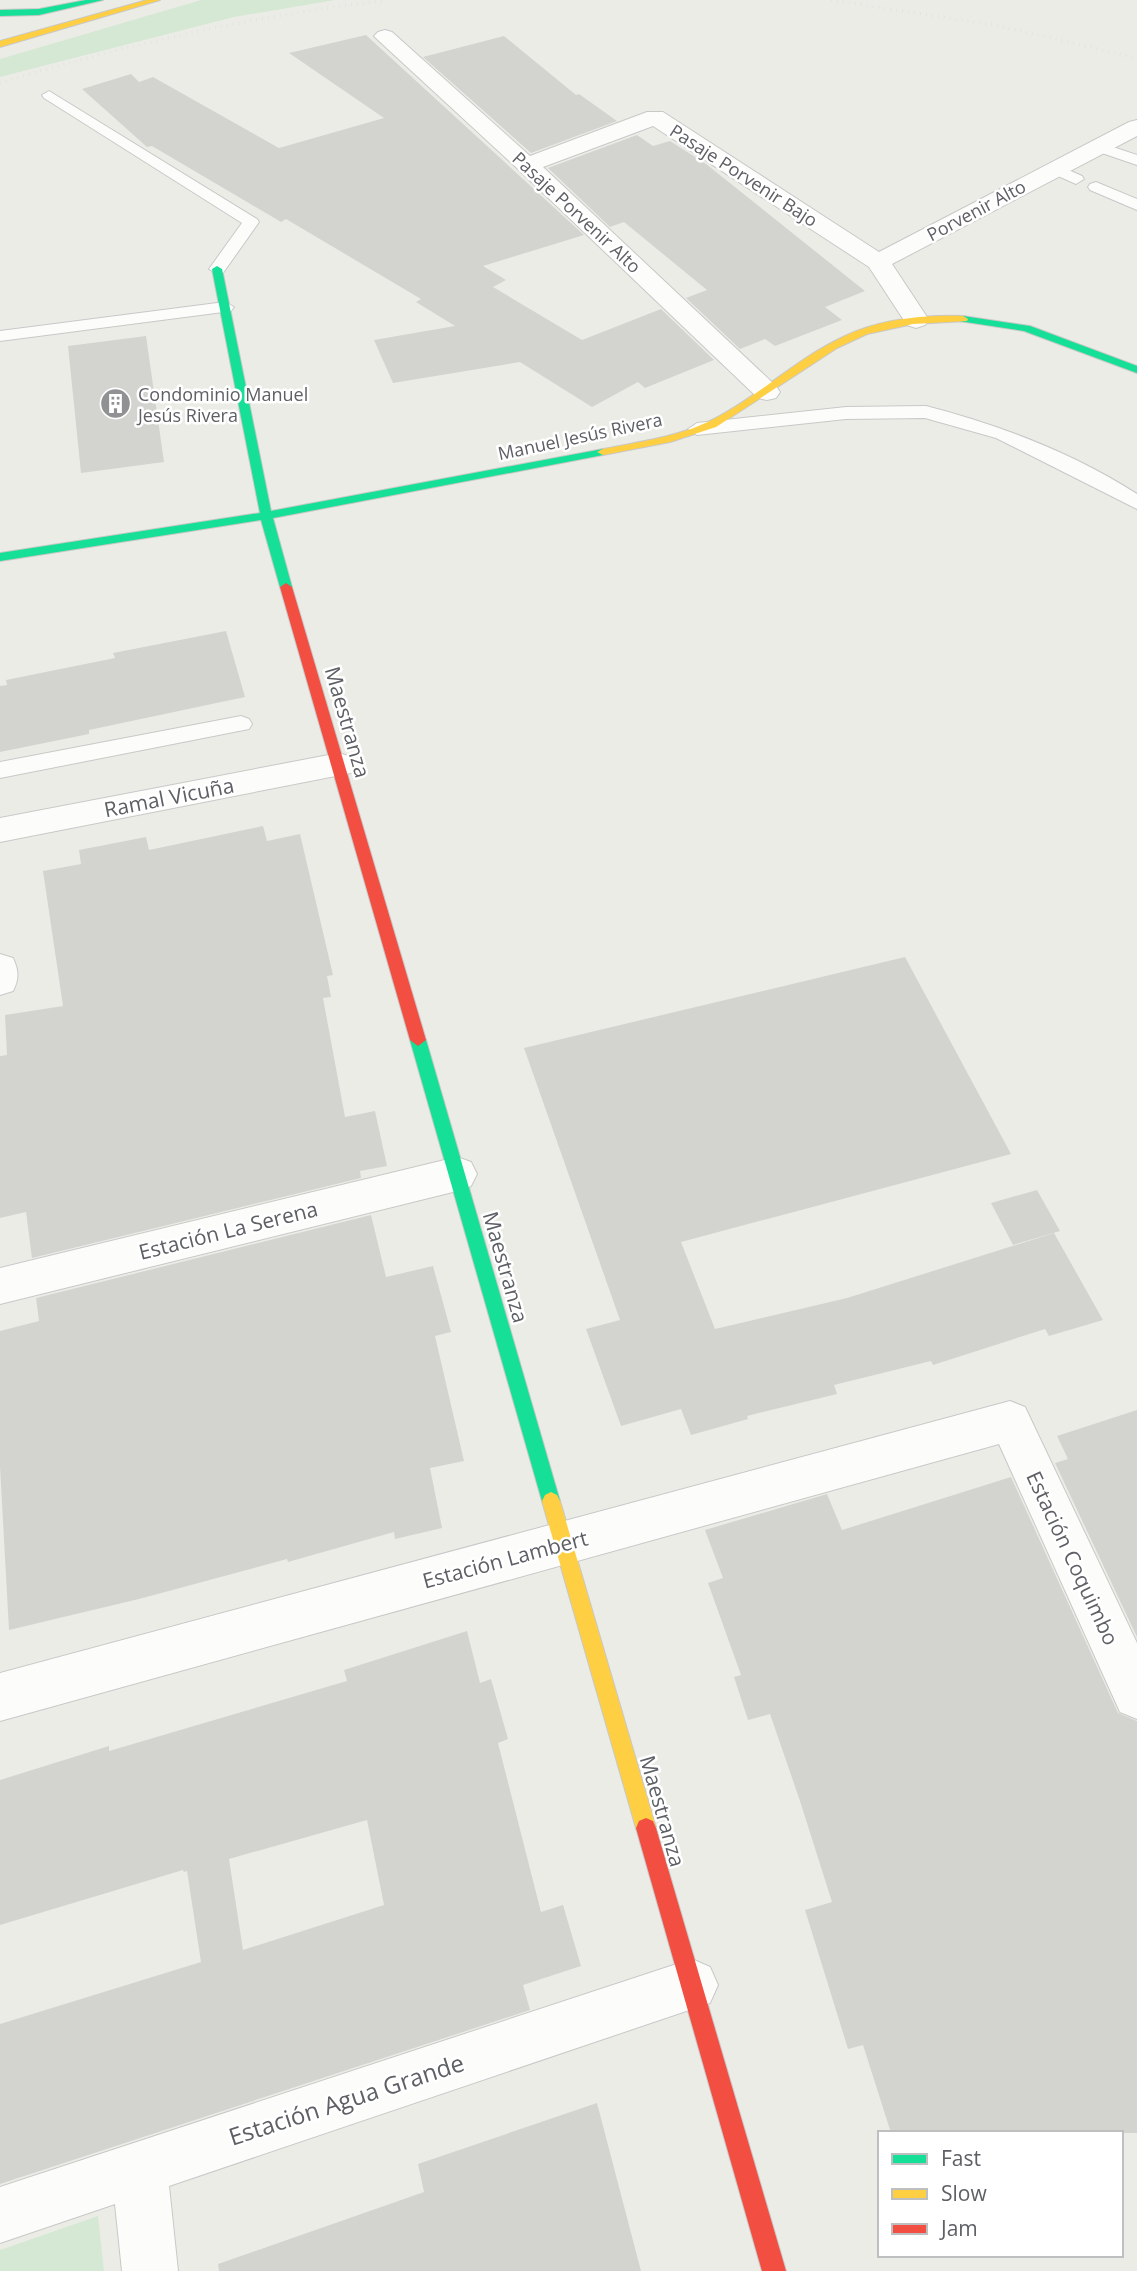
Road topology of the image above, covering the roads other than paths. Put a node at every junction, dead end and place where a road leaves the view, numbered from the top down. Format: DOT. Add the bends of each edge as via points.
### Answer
graph roads {
  1 [pos="99,0"];
  2 [pos="156,0"];
  3 [pos="0,13"];
  4 [pos="385,36"];
  5 [pos="0,44"];
  6 [pos="49,95"];
  7 [pos="1137,127"];
  8 [pos="1098,147"];
  9 [pos="1137,160"];
  10 [pos="527,165"];
  11 [pos="1096,187"];
  12 [pos="1137,205"];
  13 [pos="878,262"];
  14 [pos="217,269"];
  15 [pos="225,307"];
  16 [pos="916,320"];
  17 [pos="0,336"];
  18 [pos="1137,370"];
  19 [pos="767,392"];
  20 [pos="697,429"];
  21 [pos="1137,503"];
  22 [pos="266,516"];
  23 [pos="0,557"];
  24 [pos="241,724"];
  25 [pos="338,765"];
  26 [pos="0,770"];
  27 [pos="0,830"];
  28 [pos="0,968"];
  29 [pos="0,981"];
  30 [pos="457,1174"];
  31 [pos="0,1286"];
  32 [pos="1010,1420"];
  33 [pos="564,1543"];
  34 [pos="1137,1695"];
  35 [pos="0,1697"];
  36 [pos="692,1985"];
  37 [pos="139,2167"];
  38 [pos="0,2215"];
  39 [pos="150,2271"];
  40 [pos="774,2271"];
  1 -- 3 [label="main road" via="39,12"];
  2 -- 5 [label="main road"];
  4 -- 10 [label="street, Pasaje Porvenir Alto"];
  6 -- 14 [label="lane" via="251,222"];
  7 -- 8 [label="street, Porvenir Alto"];
  8 -- 9 [label="lane"];
  8 -- 13 [label="street, Porvenir Alto" via="1065,174"];
  10 -- 13 [label="street, Pasaje Porvenir Bajo" via="655,117"];
  10 -- 19 [label="street, Pasaje Porvenir Alto"];
  11 -- 12 [label="lane"];
  13 -- 16 [label="street"];
  14 -- 15 [label="main road, Maestranza"];
  15 -- 17 [label="lane"];
  15 -- 22 [label="main road, Maestranza"];
  16 -- 18 [label="main road, Manuel Jesús Rivera" via="972,319 1028,329"];
  16 -- 19 [label="main road, Manuel Jesús Rivera" via="852,336"];
  19 -- 20 [label="main road, Manuel Jesús Rivera"];
  20 -- 21 [label="lane" via="846,413 926,412 1003,434"];
  20 -- 22 [label="main road, Manuel Jesús Rivera" via="621,449"];
  22 -- 23 [label="main road, Manuel Jesús Rivera"];
  22 -- 25 [label="main road, Maestranza"];
  24 -- 26 [label="lane"];
  25 -- 27 [label="street, Ramal Vicuña"];
  25 -- 30 [label="main road, Maestranza"];
  28 -- 29 [label="street"];
  30 -- 31 [label="street, Estación La Serena"];
  30 -- 33 [label="main road, Maestranza"];
  32 -- 33 [label="street, Estación Lambert"];
  32 -- 34 [label="street, Estación Coquimbo"];
  33 -- 35 [label="street, Estación Lambert"];
  33 -- 36 [label="main road, Maestranza"];
  36 -- 37 [label="street, Estación Agua Grande"];
  36 -- 40 [label="main road, Maestranza"];
  37 -- 38 [label="street, Estación Agua Grande"];
  37 -- 39 [label="street"];
}
